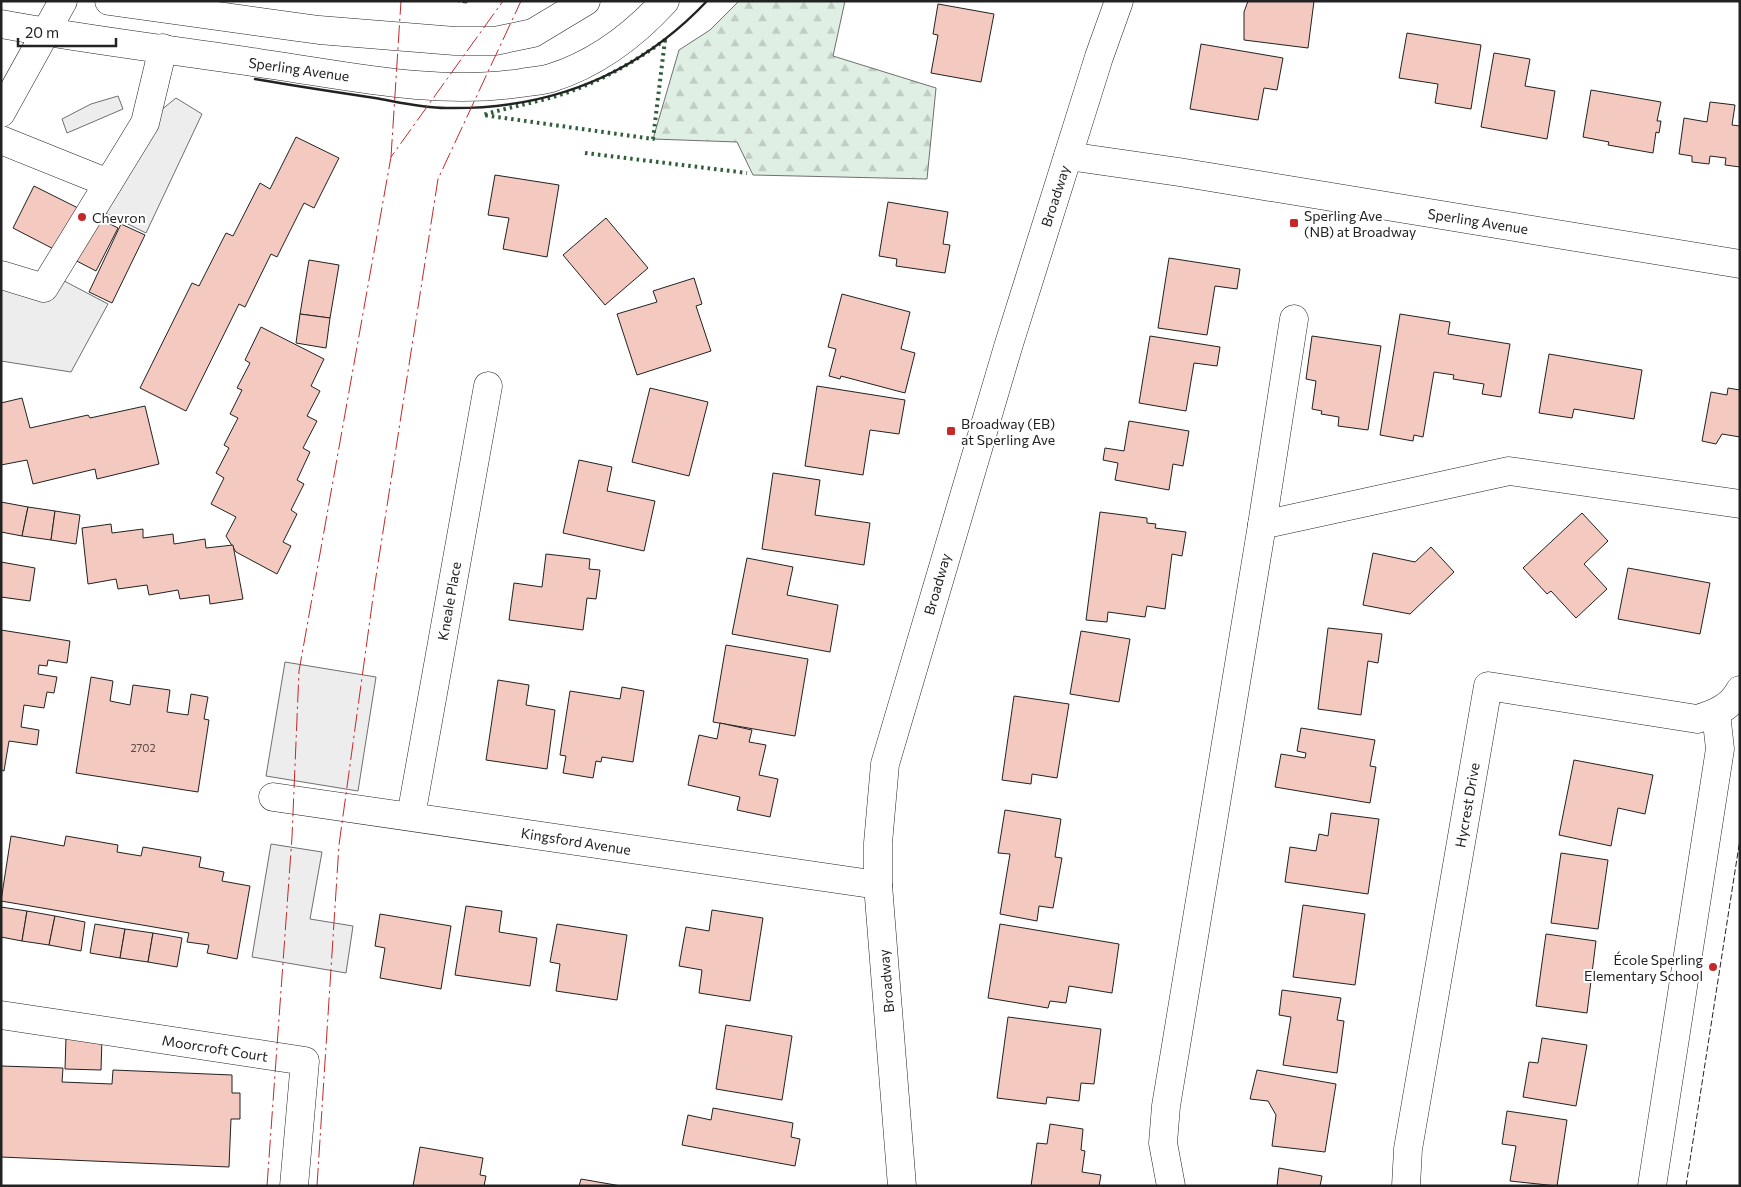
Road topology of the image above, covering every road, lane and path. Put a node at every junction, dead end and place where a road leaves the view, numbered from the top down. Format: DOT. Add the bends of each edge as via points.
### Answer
graph roads {
  1 [pos="63,1"];
  2 [pos="109,1"];
  3 [pos="665,1"];
  4 [pos="1119,1"];
  5 [pos="180,6"];
  6 [pos="575,9"];
  7 [pos="1,24"];
  8 [pos="46,32"];
  9 [pos="163,48"];
  10 [pos="1,112"];
  11 [pos="1,140"];
  12 [pos="1068,156"];
  13 [pos="108,183"];
  14 [pos="1740,264"];
  15 [pos="1,275"];
  16 [pos="1294,318"];
  17 [pos="488,386"];
  18 [pos="1740,504"];
  19 [pos="1262,525"];
  20 [pos="1740,690"];
  21 [pos="1716,713"];
  22 [pos="273,797"];
  23 [pos="411,816"];
  24 [pos="878,885"];
  25 [pos="1,1015"];
  26 [pos="294,1186"];
  27 [pos="902,1186"];
  28 [pos="1171,1186"];
  29 [pos="1406,1186"];
  30 [pos="1652,1186"];
  1 -- 8 [label="street"];
  2 -- 5 [label="street"];
  3 -- 9 [label="street, Sperling Avenue" via="644,24 594,60 550,78 506,85 461,88 406,84"];
  4 -- 12 [label="street, Broadway"];
  5 -- 6 [label="street" via="319,30 455,41 495,41 534,34"];
  7 -- 8 [label="street, Sperling Avenue"];
  8 -- 9 [label="street, Sperling Avenue"];
  8 -- 10 [label="street"];
  9 -- 13 [label="street" via="145,123"];
  11 -- 13 [label="street"];
  12 -- 14 [label="street, Sperling Avenue"];
  12 -- 24 [label="street, Broadway" via="885,764"];
  13 -- 15 [label="street" via="44,288"];
  16 -- 19 [label="street"];
  17 -- 23 [label="street, Kneale Place"];
  18 -- 19 [label="street" via="1509,471"];
  19 -- 28 [label="street" via="1166,1106 1163,1143"];
  20 -- 21 [label="street, Hycrest Drive" via="1736,698"];
  21 -- 29 [label="street, Hycrest Drive" via="1697,719 1488,686 1408,1149"];
  21 -- 30 [label="street" via="1720,748"];
  22 -- 23 [label="street, Kingsford Avenue"];
  23 -- 24 [label="street, Kingsford Avenue"];
  24 -- 27 [label="street, Broadway"];
  25 -- 26 [label="street, Moorcroft Court" via="305,1061"];
}
